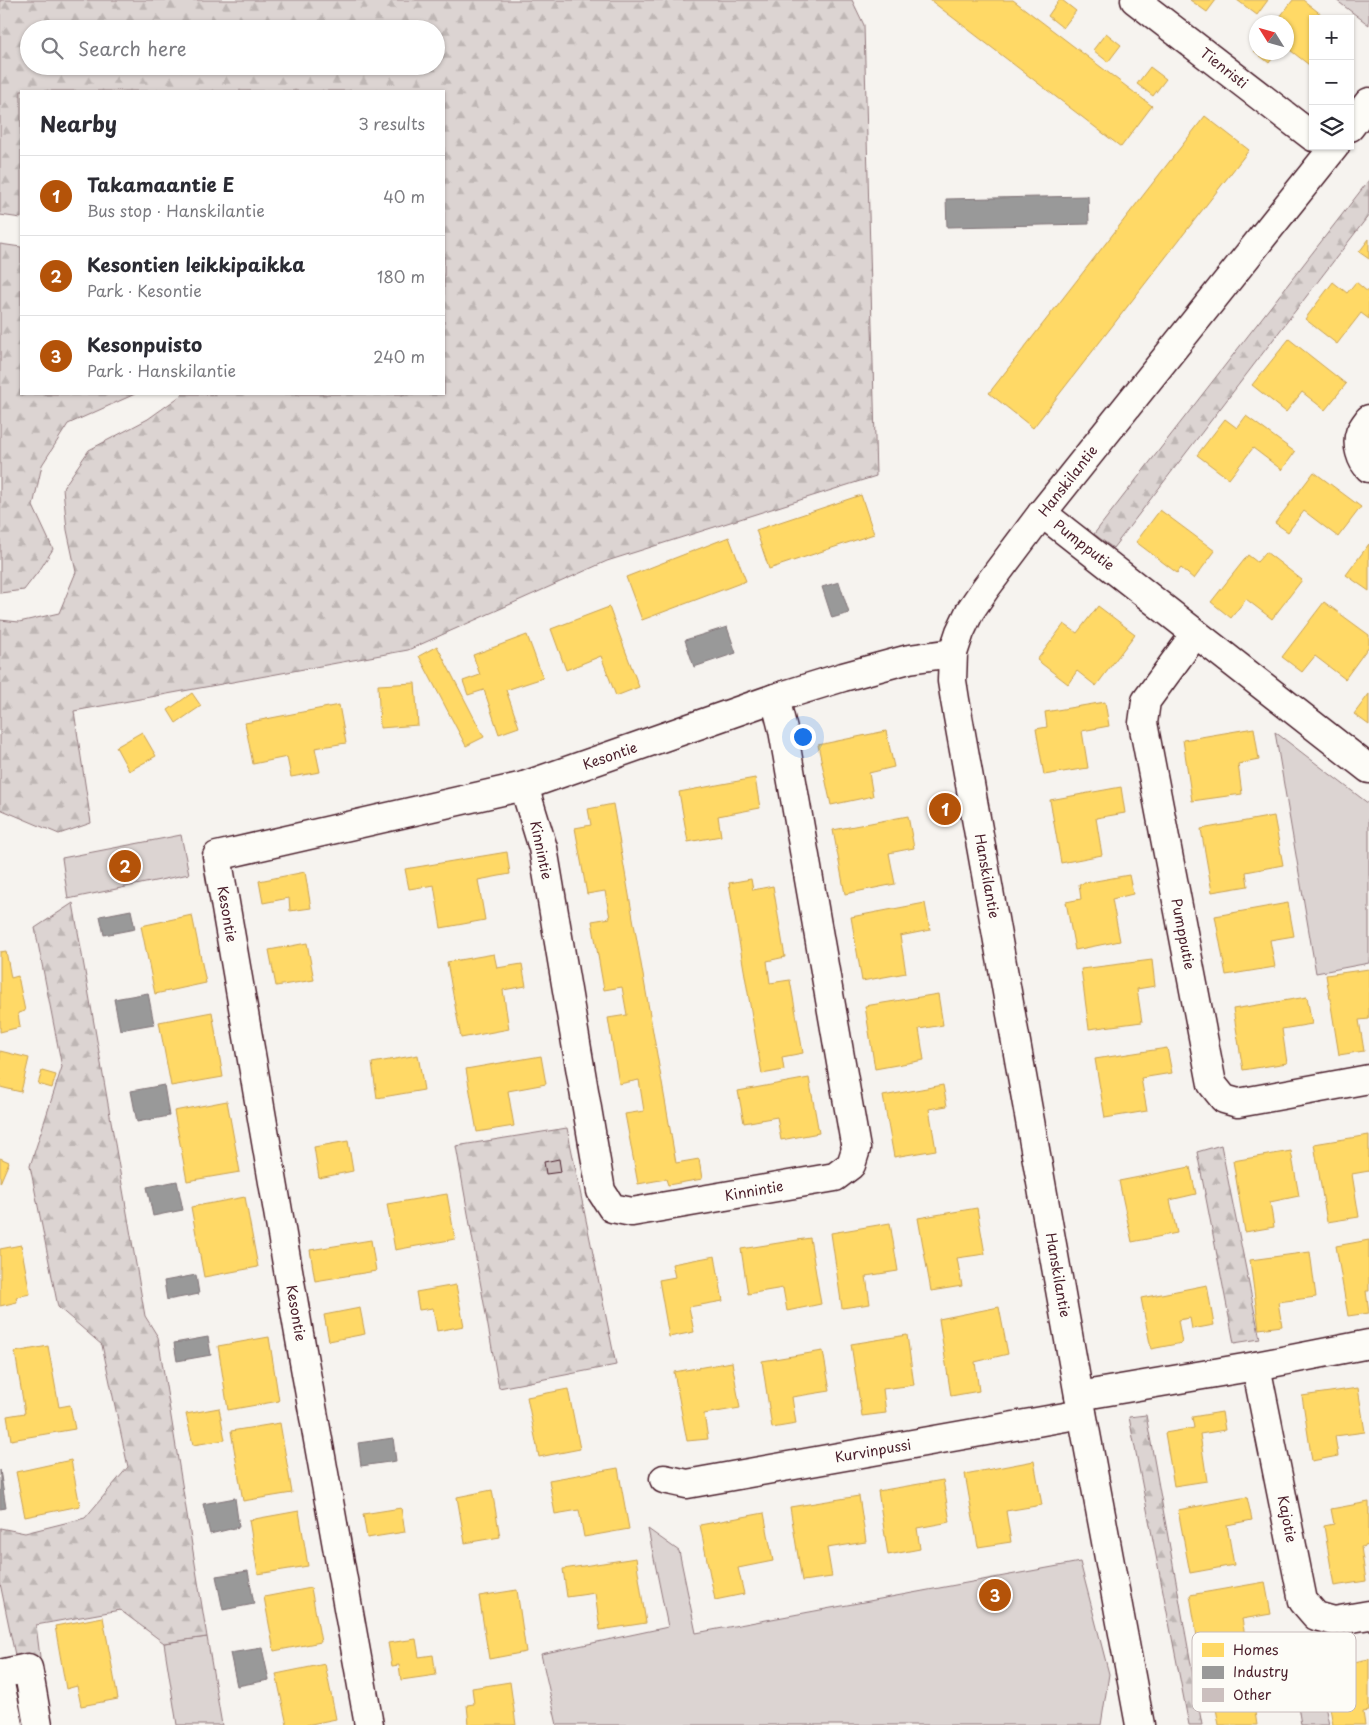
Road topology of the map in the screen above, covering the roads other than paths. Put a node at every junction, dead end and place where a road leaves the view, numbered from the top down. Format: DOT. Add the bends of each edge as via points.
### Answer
graph roads {
  1 [pos="1135,0"];
  2 [pos="1369,102"];
  3 [pos="1357,130"];
  4 [pos="1309,132"];
  5 [pos="1322,150"];
  6 [pos="1369,419"];
  7 [pos="1369,468"];
  8 [pos="1042,513"];
  9 [pos="1195,634"];
  10 [pos="953,653"];
  11 [pos="775,698"];
  12 [pos="1369,769"];
  13 [pos="524,786"];
  14 [pos="1369,1079"];
  15 [pos="1369,1344"];
  16 [pos="1256,1366"];
  17 [pos="1080,1405"];
  18 [pos="664,1479"];
  19 [pos="1369,1615"];
  20 [pos="0,1674"];
  21 [pos="0,1684"];
  22 [pos="9,1725"];
  23 [pos="38,1725"];
  24 [pos="369,1725"];
  25 [pos="1140,1725"];
  1 -- 4 [label="street, Tienristi"];
  2 -- 3 [label="street"];
  5 -- 8 [label="street, Hanskilantie"];
  6 -- 7 [label="street" via="1359,435 1360,452"];
  8 -- 9 [label="street, Pumpputie"];
  8 -- 10 [label="street, Hanskilantie" via="970,611"];
  9 -- 12 [label="street, Pumpputie"];
  9 -- 14 [label="street, Pumpputie" via="1146,701 1143,723 1212,1084 1224,1099 1238,1103"];
  10 -- 11 [label="street, Kesontie" via="909,659"];
  10 -- 17 [label="street, Hanskilantie" via="955,700"];
  11 -- 13 [label="street, Kesontie"];
  11 -- 13 [label="street, Kinnintie" via="856,1149 851,1165 835,1177 632,1212 612,1208 601,1191 543,848"];
  13 -- 24 [label="street, Kesontie" via="217,856"];
  15 -- 16 [label="street"];
  16 -- 17 [label="street"];
  16 -- 19 [label="street, Kajotie" via="1303,1601 1316,1616 1334,1621"];
  17 -- 18 [label="street, Kurvinpussi" via="687,1484"];
  17 -- 25 [label="street, Hanskilantie"];
  20 -- 23 [label="street" via="28,1668"];
  21 -- 22 [label="street"];
}
